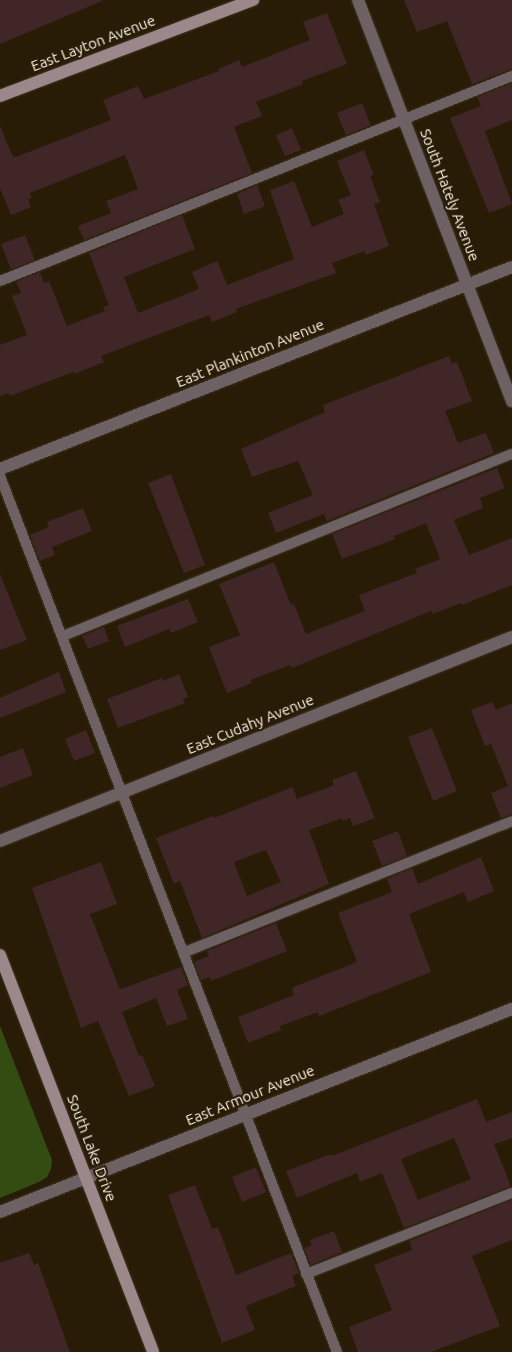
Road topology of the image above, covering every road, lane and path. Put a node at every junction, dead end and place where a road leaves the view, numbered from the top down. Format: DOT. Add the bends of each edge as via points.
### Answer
graph roads {
  1 [pos="253,0"];
  2 [pos="358,0"];
  3 [pos="512,76"];
  4 [pos="0,96"];
  5 [pos="403,118"];
  6 [pos="512,267"];
  7 [pos="0,281"];
  8 [pos="466,286"];
  9 [pos="512,402"];
  10 [pos="512,454"];
  11 [pos="0,469"];
  12 [pos="0,476"];
  13 [pos="62,636"];
  14 [pos="512,637"];
  15 [pos="122,792"];
  16 [pos="512,821"];
  17 [pos="0,841"];
  18 [pos="184,952"];
  19 [pos="0,955"];
  20 [pos="512,1009"];
  21 [pos="244,1114"];
  22 [pos="86,1178"];
  23 [pos="512,1193"];
  24 [pos="0,1212"];
  25 [pos="306,1274"];
  26 [pos="153,1352"];
  27 [pos="337,1352"];
  1 -- 4 [label="main road, East Layton Avenue"];
  2 -- 5 [label="street, South Hately Avenue"];
  3 -- 5 [label="lane"];
  5 -- 7 [label="lane"];
  5 -- 8 [label="street, South Hately Avenue"];
  6 -- 8 [label="street, East Plankinton Avenue"];
  8 -- 9 [label="street, South Hately Avenue"];
  8 -- 11 [label="street, East Plankinton Avenue"];
  10 -- 13 [label="lane"];
  12 -- 13 [label="lane"];
  13 -- 15 [label="lane"];
  14 -- 15 [label="street, East Cudahy Avenue"];
  15 -- 17 [label="street, East Cudahy Avenue"];
  15 -- 18 [label="lane"];
  16 -- 18 [label="lane"];
  18 -- 21 [label="lane"];
  19 -- 22 [label="main road, South Lake Drive"];
  20 -- 21 [label="street, East Armour Avenue"];
  21 -- 22 [label="street, East Armour Avenue"];
  21 -- 25 [label="lane"];
  22 -- 24 [label="street, East Armour Avenue"];
  22 -- 26 [label="main road, South Lake Drive"];
  23 -- 25 [label="lane"];
  25 -- 27 [label="lane"];
}
